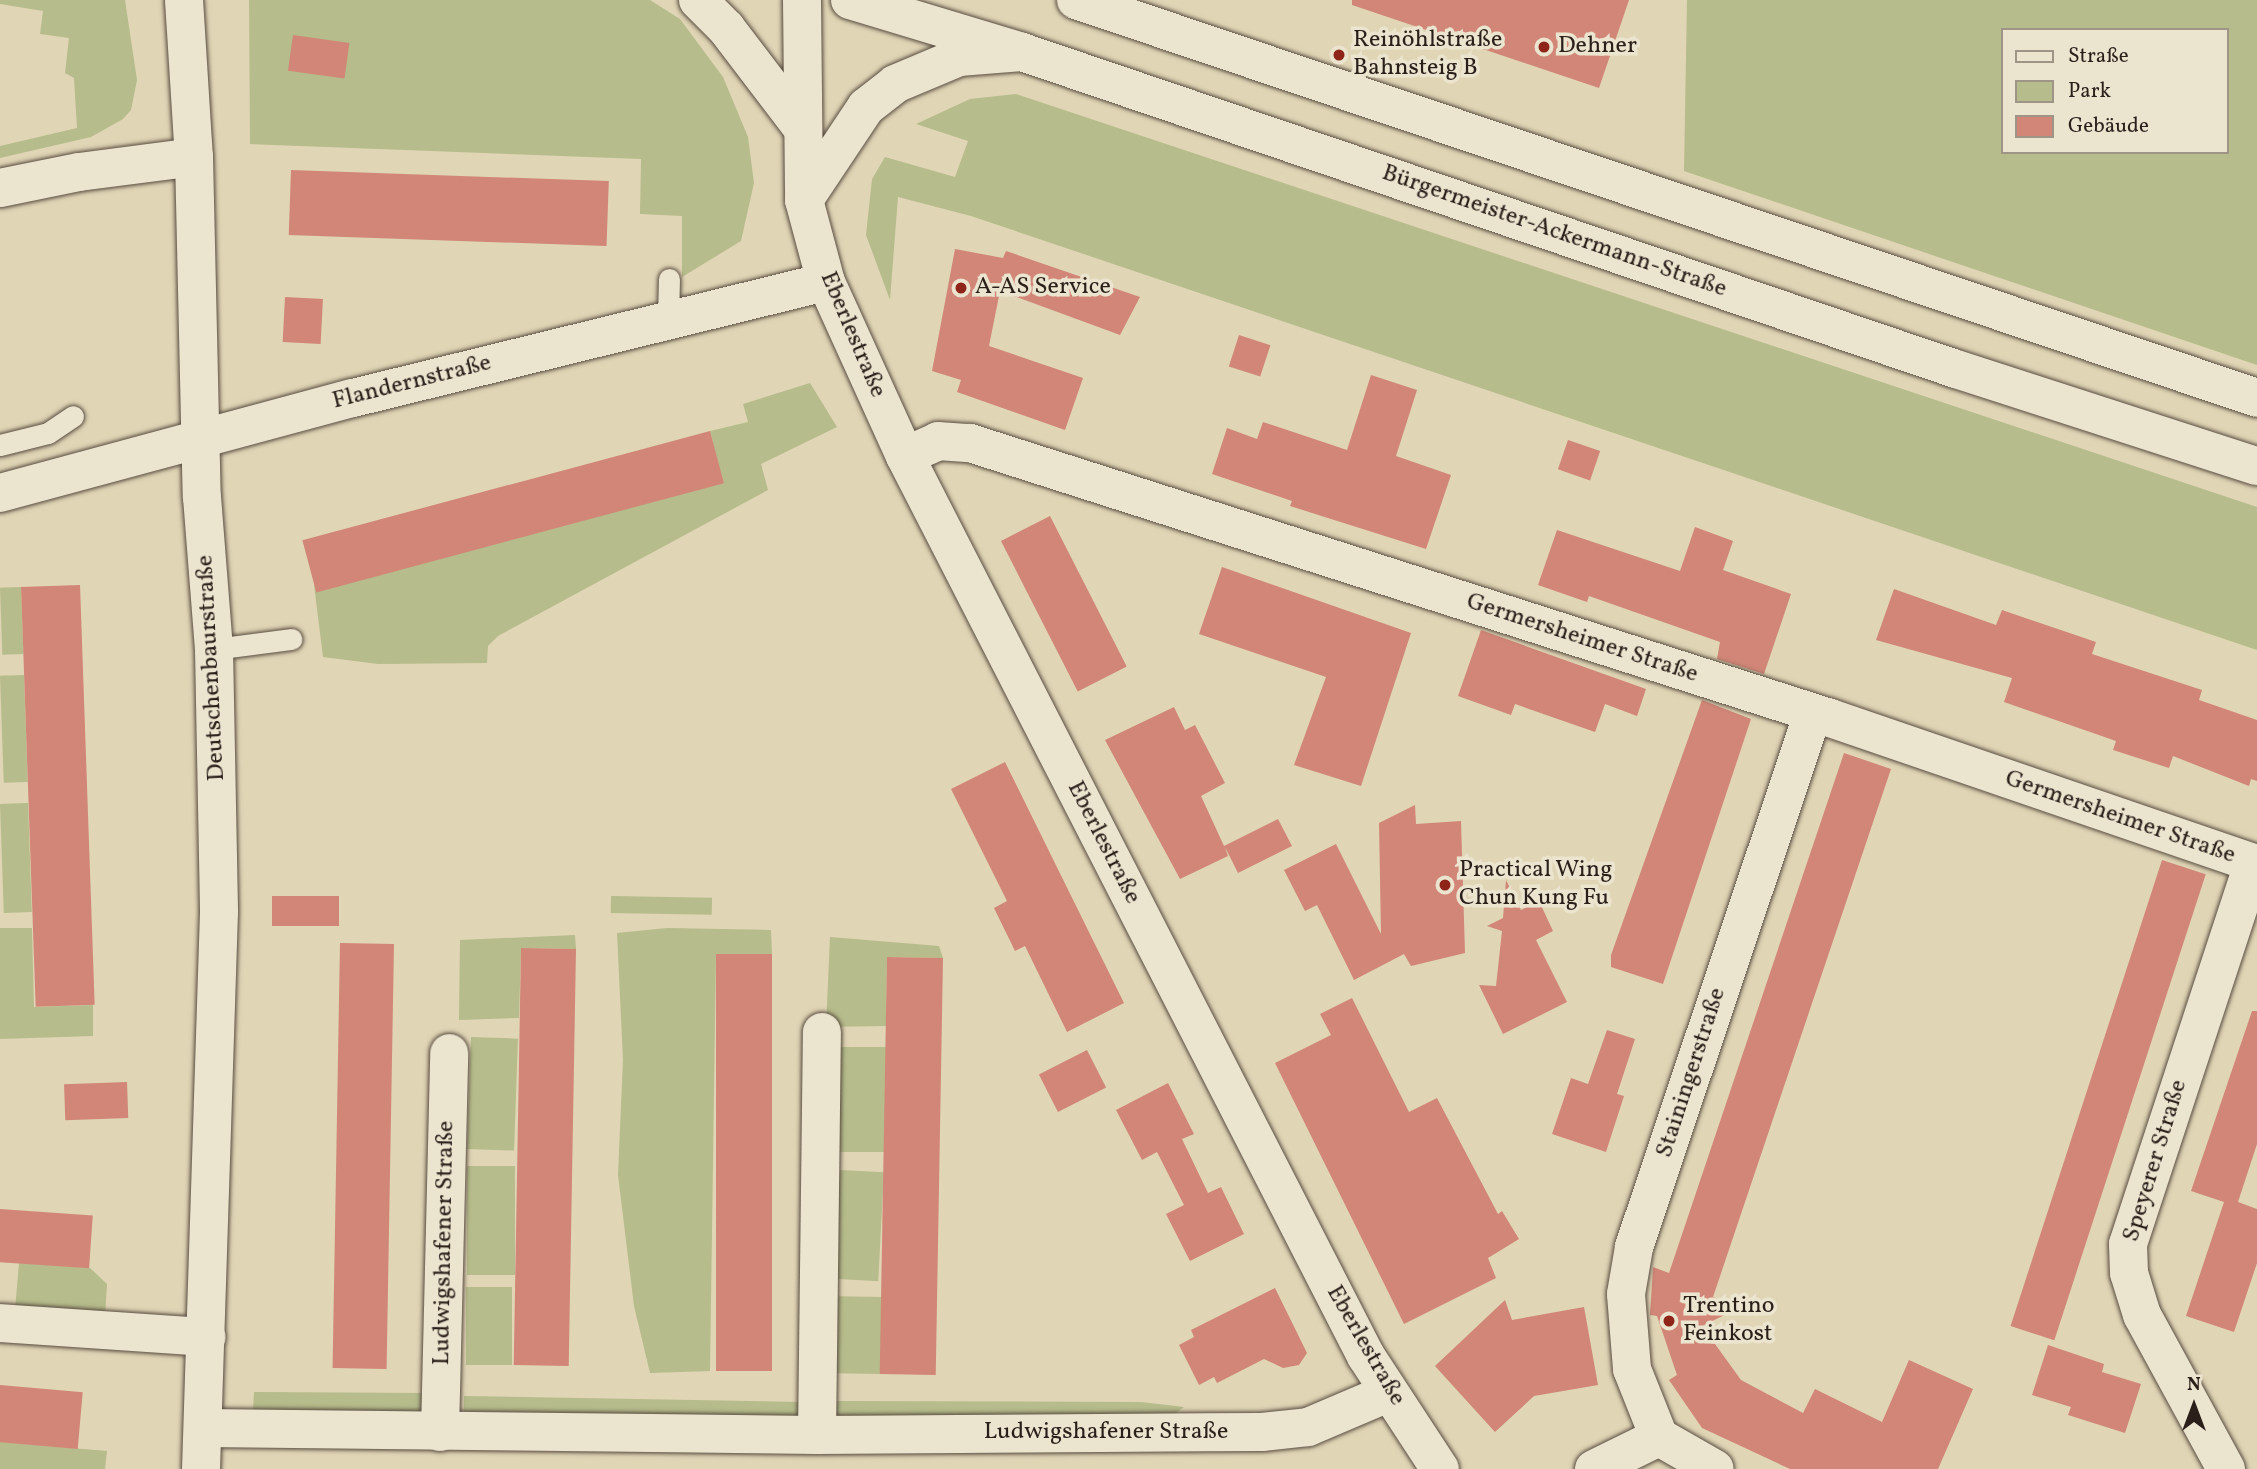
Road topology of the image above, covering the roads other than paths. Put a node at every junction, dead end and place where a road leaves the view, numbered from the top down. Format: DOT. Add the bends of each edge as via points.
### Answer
graph roads {
  1 [pos="698,0"];
  2 [pos="802,0"];
  3 [pos="850,0"];
  4 [pos="1076,0"];
  5 [pos="185,5"];
  6 [pos="1022,52"];
  7 [pos="800,125"];
  8 [pos="194,157"];
  9 [pos="0,188"];
  10 [pos="804,200"];
  11 [pos="669,279"];
  12 [pos="826,282"];
  13 [pos="668,319"];
  14 [pos="2257,398"];
  15 [pos="73,416"];
  16 [pos="200,439"];
  17 [pos="0,445"];
  18 [pos="905,456"];
  19 [pos="2257,466"];
  20 [pos="0,493"];
  21 [pos="291,639"];
  22 [pos="214,649"];
  23 [pos="1813,713"];
  24 [pos="2255,863"];
  25 [pos="822,1032"];
  26 [pos="449,1053"];
  27 [pos="0,1323"];
  28 [pos="207,1337"];
  29 [pos="1388,1393"];
  30 [pos="204,1428"];
  31 [pos="440,1432"];
  32 [pos="817,1435"];
  33 [pos="1659,1437"];
  34 [pos="2221,1459"];
  35 [pos="201,1469"];
  36 [pos="1440,1469"];
  37 [pos="1594,1469"];
  38 [pos="1715,1469"];
  1 -- 7 [label="street" via="726,28"];
  2 -- 7 [label="street, Eberlestraße"];
  3 -- 6 [label="street, Bürgermeister-Ackermann-Straße"];
  4 -- 14 [label="street"];
  5 -- 8 [label="street, Deutschenbaurstraße"];
  6 -- 10 [label="street" via="959,57 895,84 866,107"];
  6 -- 19 [label="street, Bürgermeister-Ackermann-Straße" via="1956,369"];
  7 -- 10 [label="street, Eberlestraße"];
  8 -- 9 [label="street"];
  8 -- 16 [label="street, Deutschenbaurstraße"];
  10 -- 12 [label="street, Eberlestraße"];
  11 -- 13 [label="lane"];
  12 -- 13 [label="street, Flandernstraße"];
  12 -- 18 [label="street, Eberlestraße"];
  13 -- 16 [label="street, Flandernstraße"];
  15 -- 17 [label="lane" via="48,433"];
  16 -- 20 [label="street, Flandernstraße"];
  16 -- 22 [label="street, Deutschenbaurstraße"];
  18 -- 23 [label="street, Germersheimer Straße" via="938,441 970,443"];
  18 -- 29 [label="street, Eberlestraße"];
  21 -- 22 [label="lane"];
  22 -- 28 [label="street, Deutschenbaurstraße" via="219,912"];
  23 -- 24 [label="street, Germersheimer Straße"];
  23 -- 33 [label="street, Stainingerstraße" via="1634,1247 1626,1294 1632,1369"];
  24 -- 34 [label="street, Speyerer Straße" via="2128,1244 2129,1273 2142,1315"];
  25 -- 32 [label="street"];
  26 -- 31 [label="street, Ludwigshafener Straße"];
  27 -- 28 [label="street"];
  28 -- 30 [label="street, Deutschenbaurstraße"];
  29 -- 32 [label="street, Ludwigshafener Straße" via="1308,1427 1262,1432"];
  29 -- 36 [label="street, Eberlestraße"];
  30 -- 31 [label="street, Ludwigshafener Straße"];
  30 -- 35 [label="street, Deutschenbaurstraße"];
  31 -- 32 [label="street, Ludwigshafener Straße"];
  33 -- 37 [label="street"];
  33 -- 38 [label="street"];
}
